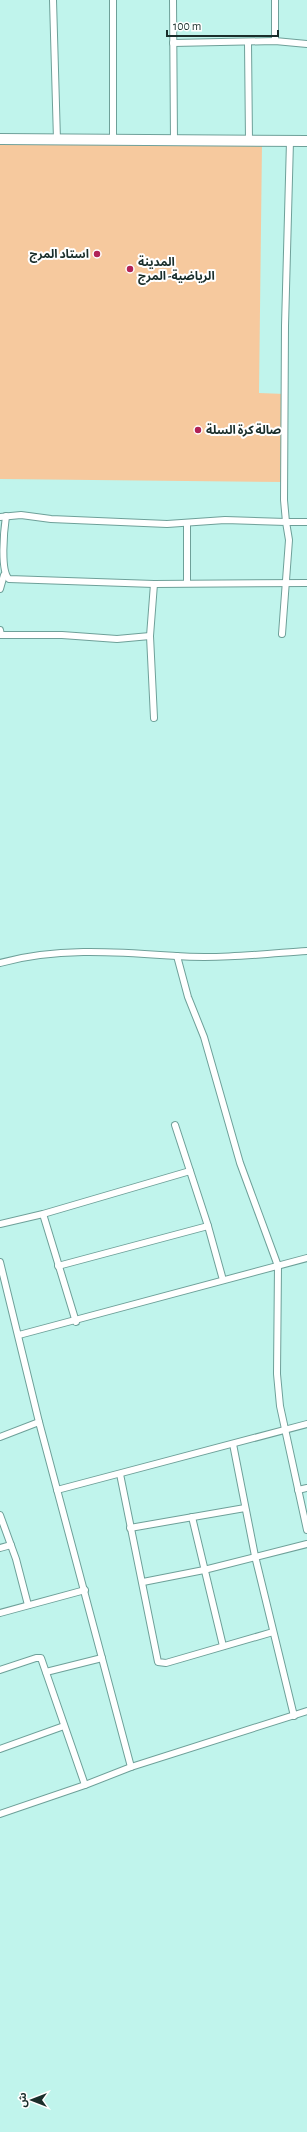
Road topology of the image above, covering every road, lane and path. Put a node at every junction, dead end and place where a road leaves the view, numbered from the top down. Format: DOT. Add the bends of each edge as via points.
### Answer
graph roads {
  1 [pos="53,0"];
  2 [pos="113,0"];
  3 [pos="173,0"];
  4 [pos="275,0"];
  5 [pos="275,41"];
  6 [pos="173,43"];
  7 [pos="248,43"];
  8 [pos="307,44"];
  9 [pos="0,139"];
  10 [pos="57,140"];
  11 [pos="113,140"];
  12 [pos="174,141"];
  13 [pos="249,141"];
  14 [pos="290,141"];
  15 [pos="307,142"];
  16 [pos="3,516"];
  17 [pos="286,522"];
  18 [pos="307,522"];
  19 [pos="187,523"];
  20 [pos="4,575"];
  21 [pos="187,582"];
  22 [pos="307,583"];
  23 [pos="154,584"];
  24 [pos="286,584"];
  25 [pos="0,589"];
  26 [pos="0,630"];
  27 [pos="282,634"];
  28 [pos="150,636"];
  29 [pos="154,718"];
  30 [pos="307,951"];
  31 [pos="177,956"];
  32 [pos="0,963"];
  33 [pos="175,1125"];
  34 [pos="190,1171"];
  35 [pos="43,1214"];
  36 [pos="0,1224"];
  37 [pos="208,1226"];
  38 [pos="307,1258"];
  39 [pos="0,1262"];
  40 [pos="58,1266"];
  41 [pos="278,1266"];
  42 [pos="223,1280"];
  43 [pos="3,1283"];
  44 [pos="76,1322"];
  45 [pos="19,1335"];
  46 [pos="39,1422"];
  47 [pos="307,1424"];
  48 [pos="286,1429"];
  49 [pos="0,1437"];
  50 [pos="233,1444"];
  51 [pos="120,1474"];
  52 [pos="307,1488"];
  53 [pos="57,1490"];
  54 [pos="298,1490"];
  55 [pos="244,1508"];
  56 [pos="0,1515"];
  57 [pos="192,1517"];
  58 [pos="130,1528"];
  59 [pos="307,1530"];
  60 [pos="307,1544"];
  61 [pos="11,1545"];
  62 [pos="0,1548"];
  63 [pos="255,1556"];
  64 [pos="204,1570"];
  65 [pos="143,1582"];
  66 [pos="85,1590"];
  67 [pos="28,1605"];
  68 [pos="0,1613"];
  69 [pos="273,1632"];
  70 [pos="223,1646"];
  71 [pos="102,1658"];
  72 [pos="0,1670"];
  73 [pos="46,1672"];
  74 [pos="307,1711"];
  75 [pos="294,1716"];
  76 [pos="64,1726"];
  77 [pos="0,1749"];
  78 [pos="132,1767"];
  79 [pos="85,1785"];
  80 [pos="0,1814"];
  1 -- 10 [label="street"];
  2 -- 11 [label="street"];
  3 -- 6 [label="street"];
  4 -- 5 [label="street"];
  5 -- 7 [label="street"];
  5 -- 8 [label="street"];
  6 -- 7 [label="street"];
  6 -- 12 [label="street"];
  7 -- 13 [label="street"];
  9 -- 10 [label="main road"];
  10 -- 11 [label="main road"];
  11 -- 12 [label="main road"];
  12 -- 13 [label="main road"];
  13 -- 14 [label="main road"];
  14 -- 15 [label="main road"];
  14 -- 17 [label="street" via="285,326"];
  16 -- 19 [label="street"];
  16 -- 20 [label="street"];
  17 -- 18 [label="street"];
  17 -- 19 [label="street" via="225,520"];
  17 -- 24 [label="street" via="289,540"];
  19 -- 21 [label="street"];
  20 -- 23 [label="street" via="15,580"];
  20 -- 25 [label="street"];
  21 -- 23 [label="street"];
  21 -- 24 [label="street"];
  22 -- 24 [label="street"];
  23 -- 28 [label="street"];
  24 -- 27 [label="street"];
  26 -- 28 [label="street" via="0,635 56,634 116,639"];
  28 -- 29 [label="street"];
  30 -- 31 [label="street"];
  31 -- 32 [label="street" via="69,952 46,953"];
  31 -- 41 [label="street" via="188,997 204,1037 240,1163"];
  33 -- 34 [label="street"];
  34 -- 35 [label="street"];
  34 -- 37 [label="street"];
  35 -- 36 [label="street"];
  35 -- 40 [label="street"];
  37 -- 40 [label="street"];
  37 -- 42 [label="street"];
  38 -- 41 [label="street"];
  39 -- 43 [label="street"];
  40 -- 44 [label="street"];
  41 -- 42 [label="street"];
  41 -- 48 [label="street" via="277,1374 280,1406"];
  42 -- 44 [label="street"];
  43 -- 45 [label="street"];
  44 -- 45 [label="street"];
  45 -- 46 [label="street"];
  46 -- 49 [label="street"];
  46 -- 53 [label="street"];
  47 -- 48 [label="street"];
  48 -- 50 [label="street"];
  48 -- 54 [label="street"];
  50 -- 51 [label="street"];
  50 -- 55 [label="street"];
  51 -- 53 [label="street"];
  51 -- 58 [label="street"];
  52 -- 54 [label="street"];
  53 -- 66 [label="street"];
  54 -- 59 [label="street"];
  55 -- 57 [label="street"];
  55 -- 63 [label="street"];
  56 -- 61 [label="street"];
  57 -- 58 [label="street"];
  57 -- 64 [label="street"];
  58 -- 65 [label="street"];
  60 -- 63 [label="street"];
  61 -- 62 [label="street"];
  61 -- 67 [label="street"];
  63 -- 64 [label="street"];
  63 -- 69 [label="street"];
  64 -- 65 [label="street"];
  64 -- 70 [label="street"];
  65 -- 70 [label="street" via="159,1663"];
  66 -- 67 [label="street"];
  66 -- 71 [label="street"];
  67 -- 68 [label="street"];
  69 -- 70 [label="street"];
  69 -- 75 [label="street"];
  71 -- 73 [label="street"];
  71 -- 78 [label="street"];
  72 -- 73 [label="street" via="39,1657"];
  73 -- 76 [label="street"];
  74 -- 75 [label="street"];
  75 -- 78 [label="street"];
  76 -- 77 [label="street"];
  76 -- 79 [label="street"];
  78 -- 79 [label="street"];
  79 -- 80 [label="street"];
}
